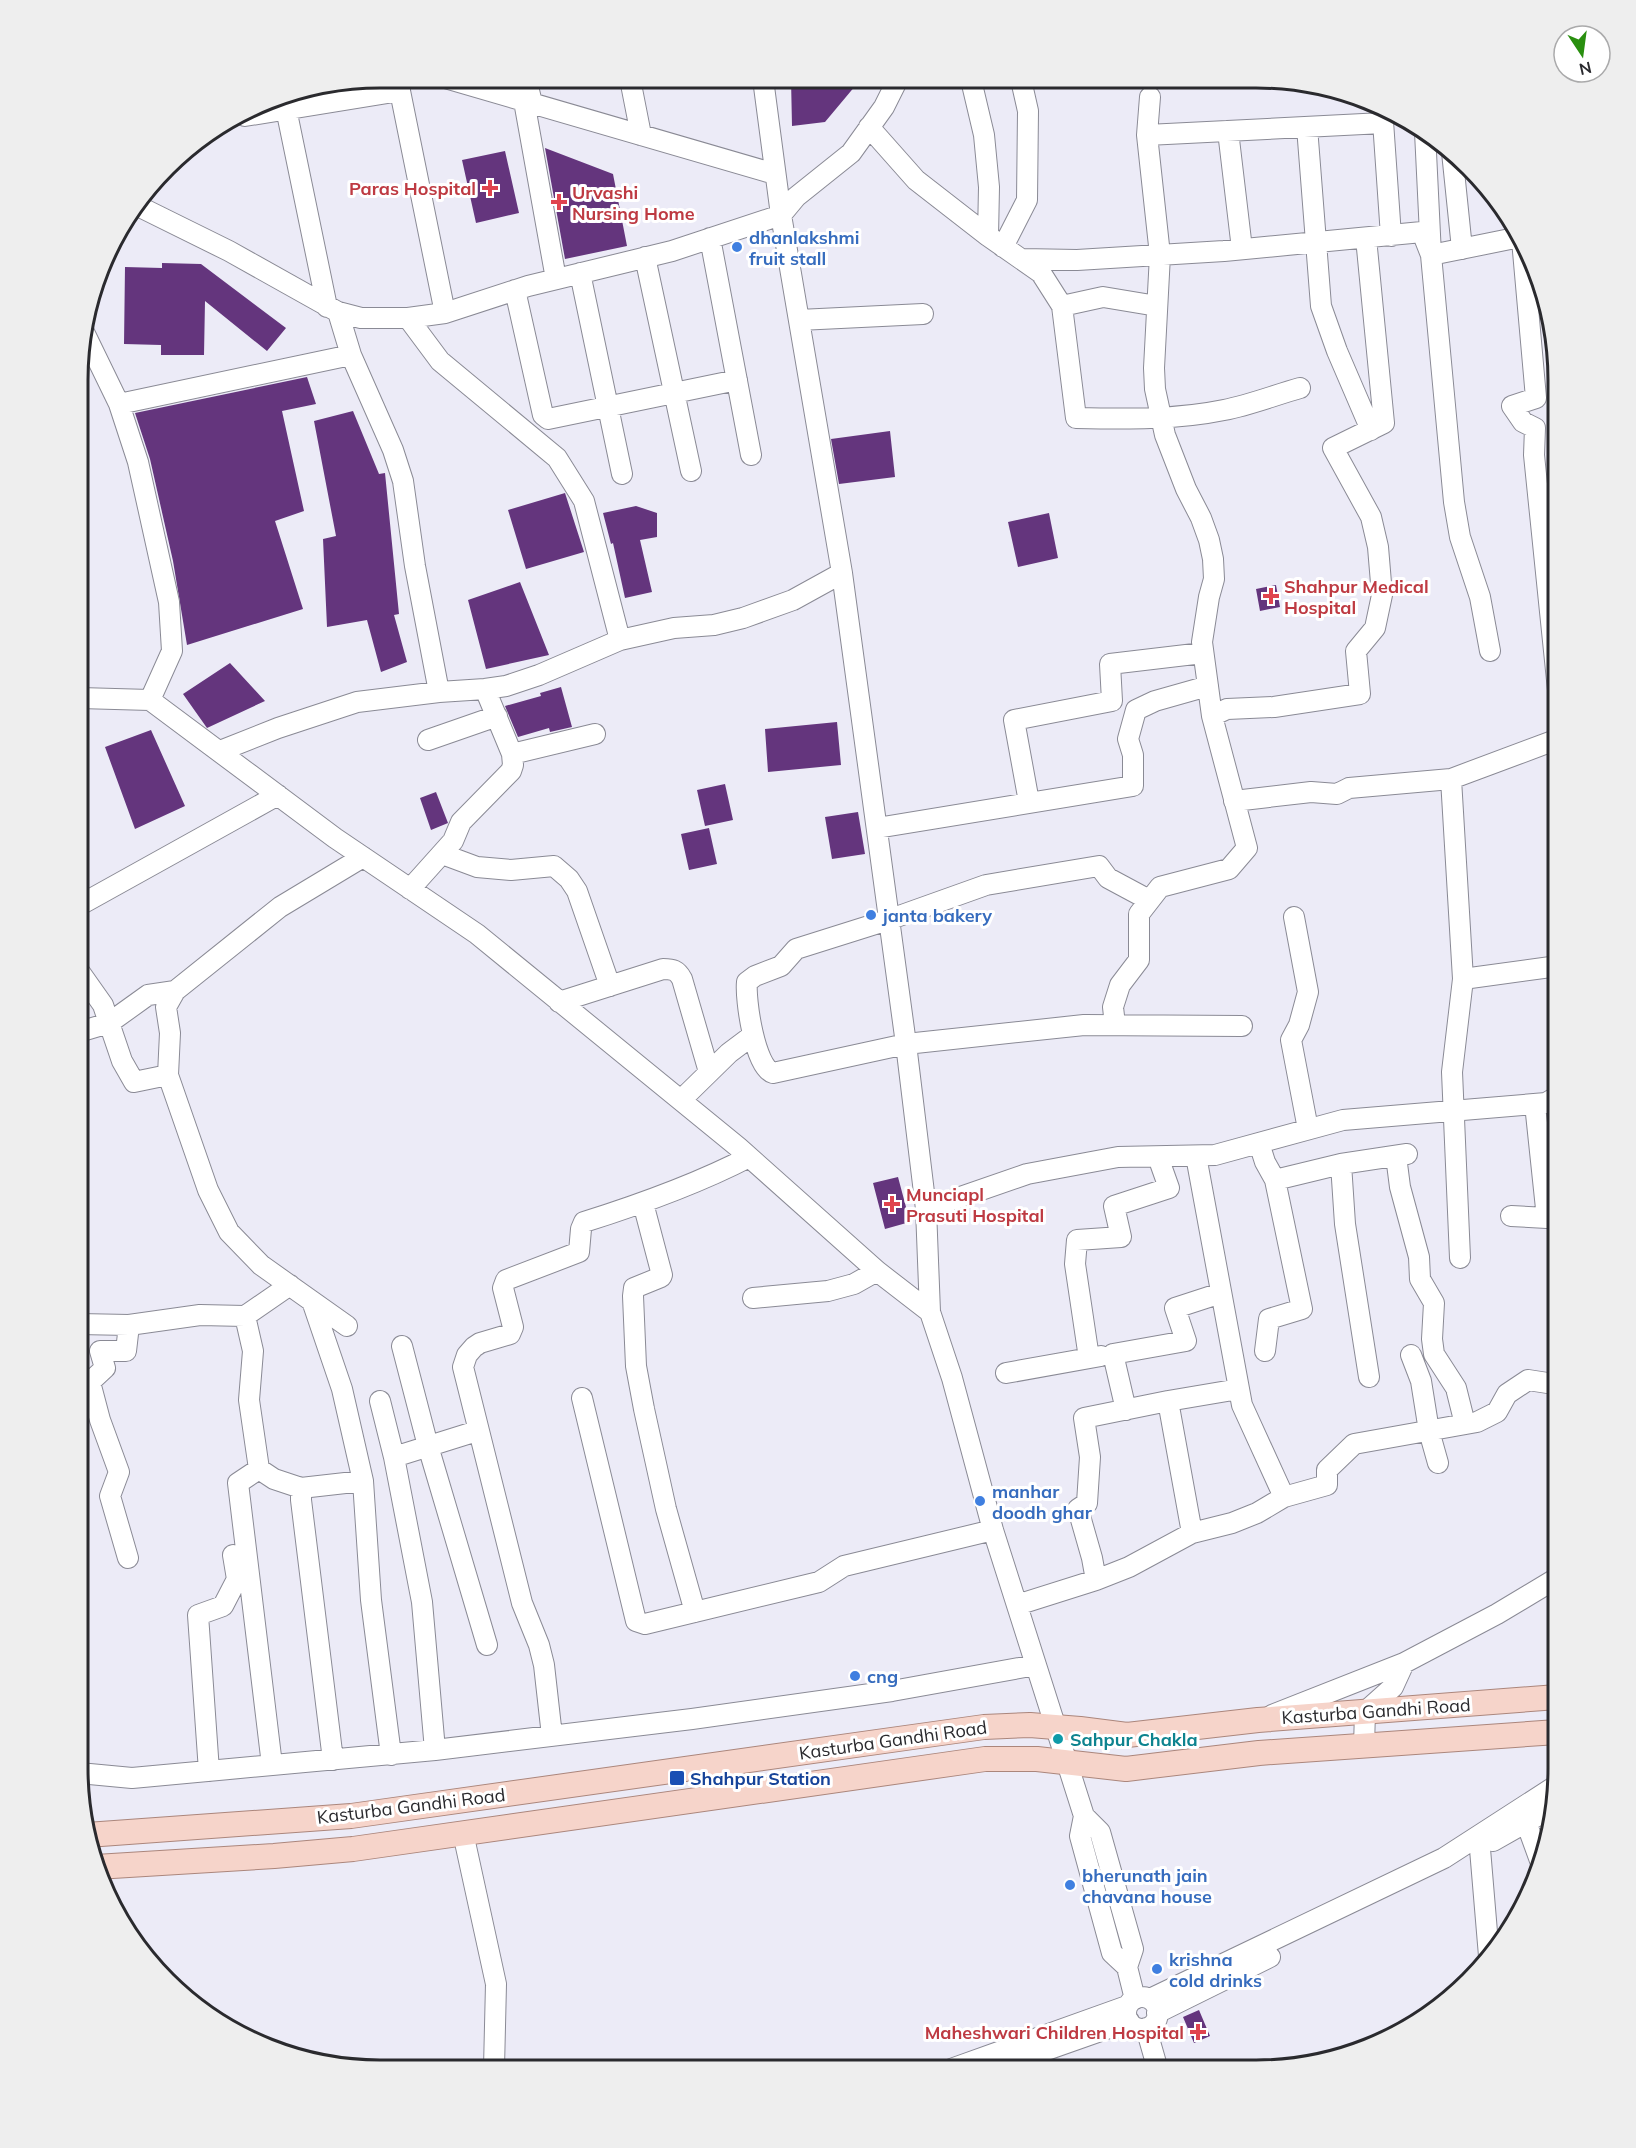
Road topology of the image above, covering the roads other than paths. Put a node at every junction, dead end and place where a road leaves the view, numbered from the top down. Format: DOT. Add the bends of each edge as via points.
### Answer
graph roads {
  1 [pos="377,88"];
  2 [pos="401,88"];
  3 [pos="480,88"];
  4 [pos="527,88"];
  5 [pos="632,88"];
  6 [pos="764,88"];
  7 [pos="893,88"];
  8 [pos="972,88"];
  9 [pos="1023,88"];
  10 [pos="1150,97"];
  11 [pos="304,98"];
  12 [pos="528,102"];
  13 [pos="285,105"];
  14 [pos="1378,116"];
  15 [pos="1382,118"];
  16 [pos="870,127"];
  17 [pos="1306,127"];
  18 [pos="1228,131"];
  19 [pos="641,135"];
  20 [pos="1147,135"];
  21 [pos="1426,144"];
  22 [pos="1453,166"];
  23 [pos="775,174"];
  24 [pos="144,209"];
  25 [pos="781,215"];
  26 [pos="1391,236"];
  27 [pos="710,238"];
  28 [pos="1366,238"];
  29 [pos="1511,240"];
  30 [pos="996,242"];
  31 [pos="1315,243"];
  32 [pos="1242,249"];
  33 [pos="1462,249"];
  34 [pos="1160,255"];
  35 [pos="1431,255"];
  36 [pos="645,257"];
  37 [pos="1022,259"];
  38 [pos="1524,266"];
  39 [pos="580,273"];
  40 [pos="556,279"];
  41 [pos="515,290"];
  42 [pos="1062,306"];
  43 [pos="1157,306"];
  44 [pos="333,310"];
  45 [pos="445,313"];
  46 [pos="923,314"];
  47 [pos="408,318"];
  48 [pos="799,320"];
  49 [pos="91,346"];
  50 [pos="351,354"];
  51 [pos="737,380"];
  52 [pos="1300,388"];
  53 [pos="674,393"];
  54 [pos="119,404"];
  55 [pos="608,407"];
  56 [pos="1161,417"];
  57 [pos="1371,430"];
  58 [pos="751,455"];
  59 [pos="691,471"];
  60 [pos="622,474"];
  61 [pos="842,573"];
  62 [pos="1548,592"];
  63 [pos="620,640"];
  64 [pos="1490,651"];
  65 [pos="1203,653"];
  66 [pos="1208,686"];
  67 [pos="485,689"];
  68 [pos="439,692"];
  69 [pos="88,698"];
  70 [pos="150,700"];
  71 [pos="497,716"];
  72 [pos="1212,716"];
  73 [pos="595,734"];
  74 [pos="428,740"];
  75 [pos="1548,743"];
  76 [pos="220,751"];
  77 [pos="512,754"];
  78 [pos="1451,778"];
  79 [pos="278,795"];
  80 [pos="1234,801"];
  81 [pos="1029,802"];
  82 [pos="877,828"];
  83 [pos="442,854"];
  84 [pos="363,857"];
  85 [pos="410,889"];
  86 [pos="1149,900"];
  87 [pos="88,901"];
  88 [pos="1294,917"];
  89 [pos="888,920"];
  90 [pos="1548,967"];
  91 [pos="1463,979"];
  92 [pos="88,983"];
  93 [pos="610,986"];
  94 [pos="175,991"];
  95 [pos="560,1002"];
  96 [pos="109,1023"];
  97 [pos="1115,1025"];
  98 [pos="1242,1026"];
  99 [pos="88,1029"];
  100 [pos="753,1035"];
  101 [pos="906,1044"];
  102 [pos="709,1072"];
  103 [pos="168,1075"];
  104 [pos="681,1100"];
  105 [pos="1548,1102"];
  106 [pos="1535,1104"];
  107 [pos="1454,1110"];
  108 [pos="1308,1130"];
  109 [pos="1259,1143"];
  110 [pos="1196,1156"];
  111 [pos="749,1157"];
  112 [pos="1158,1157"];
  113 [pos="1341,1164"];
  114 [pos="1275,1180"];
  115 [pos="643,1203"];
  116 [pos="926,1209"];
  117 [pos="1511,1216"];
  118 [pos="1460,1258"];
  119 [pos="877,1271"];
  120 [pos="290,1285"];
  121 [pos="1221,1293"];
  122 [pos="753,1298"];
  123 [pos="312,1301"];
  124 [pos="930,1312"];
  125 [pos="245,1316"];
  126 [pos="88,1324"];
  127 [pos="129,1325"];
  128 [pos="347,1326"];
  129 [pos="402,1346"];
  130 [pos="1265,1351"];
  131 [pos="1113,1354"];
  132 [pos="1410,1355"];
  133 [pos="1089,1358"];
  134 [pos="1006,1373"];
  135 [pos="1369,1377"];
  136 [pos="1548,1384"];
  137 [pos="1239,1389"];
  138 [pos="582,1398"];
  139 [pos="380,1401"];
  140 [pos="1168,1401"];
  141 [pos="1126,1410"];
  142 [pos="1465,1424"];
  143 [pos="477,1431"];
  144 [pos="1429,1431"];
  145 [pos="428,1446"];
  146 [pos="394,1457"];
  147 [pos="1438,1463"];
  148 [pos="259,1469"];
  149 [pos="363,1481"];
  150 [pos="302,1488"];
  151 [pos="1284,1497"];
  152 [pos="993,1530"];
  153 [pos="1192,1533"];
  154 [pos="245,1545"];
  155 [pos="128,1558"];
  156 [pos="1096,1580"];
  157 [pos="1548,1583"];
  158 [pos="1017,1605"];
  159 [pos="694,1612"];
  160 [pos="487,1645"];
  161 [pos="1404,1663"];
  162 [pos="1036,1665"];
  163 [pos="1548,1698"];
  164 [pos="1365,1712"];
  165 [pos="1258,1720"];
  166 [pos="1055,1727"];
  167 [pos="1548,1733"];
  168 [pos="552,1736"];
  169 [pos="1364,1746"];
  170 [pos="435,1750"];
  171 [pos="391,1755"];
  172 [pos="333,1760"];
  173 [pos="1066,1761"];
  174 [pos="272,1766"];
  175 [pos="209,1771"];
  176 [pos="88,1774"];
  177 [pos="1546,1792"];
  178 [pos="1544,1812"];
  179 [pos="1526,1822"];
  180 [pos="463,1833"];
  181 [pos="96,1834"];
  182 [pos="1480,1849"];
  183 [pos="1536,1849"];
  184 [pos="106,1866"];
  185 [pos="1488,1944"];
  186 [pos="1141,2011"];
  187 [pos="494,2060"];
  188 [pos="980,2060"];
  189 [pos="1014,2060"];
  190 [pos="1155,2060"];
  1 -- 11 [label="street"];
  2 -- 45 [label="street"];
  3 -- 12 [label="street"];
  4 -- 12 [label="street"];
  5 -- 19 [label="street"];
  6 -- 23 [label="street"];
  7 -- 16 [label="street"];
  8 -- 30 [label="street" via="984,135"];
  9 -- 30 [label="street" via="1028,111 1027,200"];
  10 -- 20 [label="street"];
  12 -- 19 [label="street"];
  12 -- 40 [label="street"];
  13 -- 44 [label="street"];
  14 -- 17 [label="street"];
  15 -- 26 [label="street"];
  16 -- 25 [label="street" via="851,153 796,197"];
  16 -- 30 [label="street" via="916,180"];
  17 -- 18 [label="street"];
  17 -- 31 [label="street"];
  18 -- 20 [label="street"];
  18 -- 32 [label="street"];
  19 -- 23 [label="street"];
  20 -- 34 [label="street"];
  21 -- 35 [label="street"];
  22 -- 33 [label="street"];
  23 -- 25 [label="street"];
  24 -- 44 [label="street"];
  25 -- 27 [label="street"];
  25 -- 48 [label="street"];
  26 -- 28 [label="street"];
  26 -- 35 [label="street" via="1422,232"];
  27 -- 36 [label="street"];
  27 -- 51 [label="street"];
  28 -- 31 [label="street"];
  28 -- 57 [label="street" via="1384,423"];
  29 -- 33 [label="street"];
  30 -- 37 [label="street"];
  31 -- 32 [label="street"];
  31 -- 57 [label="street" via="1321,306"];
  32 -- 34 [label="street"];
  33 -- 35 [label="street"];
  34 -- 37 [label="street"];
  34 -- 43 [label="street"];
  35 -- 64 [label="street" via="1454,502"];
  36 -- 39 [label="street"];
  36 -- 53 [label="street"];
  37 -- 42 [label="street" via="1041,273"];
  38 -- 62 [label="street" via="1536,398 1512,406 1523,422 1535,428 1534,455"];
  39 -- 40 [label="street"];
  39 -- 55 [label="street"];
  40 -- 41 [label="street"];
  41 -- 45 [label="street"];
  41 -- 55 [label="street" via="543,415 552,419"];
  42 -- 43 [label="street" via="1103,297"];
  42 -- 56 [label="street" via="1076,418"];
  43 -- 56 [label="street" via="1154,368"];
  44 -- 47 [label="street" via="361,318"];
  44 -- 50 [label="street"];
  45 -- 47 [label="street"];
  46 -- 48 [label="street"];
  47 -- 63 [label="street" via="440,361 557,458 584,501"];
  48 -- 61 [label="street"];
  49 -- 54 [label="street"];
  50 -- 54 [label="street"];
  50 -- 68 [label="street" via="399,465"];
  51 -- 53 [label="street"];
  51 -- 58 [label="street"];
  52 -- 56 [label="street" via="1225,410"];
  53 -- 55 [label="street"];
  53 -- 59 [label="street"];
  54 -- 70 [label="street" via="138,462 169,602 172,651"];
  55 -- 60 [label="street"];
  56 -- 65 [label="street" via="1213,559 1214,579"];
  57 -- 72 [label="street" via="1333,448 1371,517 1378,548 1382,595 1375,628 1356,651 1360,694 1227,709"];
  61 -- 63 [label="street" via="793,600 743,618"];
  61 -- 82 [label="street"];
  63 -- 67 [label="street" via="539,675"];
  65 -- 66 [label="street"];
  65 -- 81 [label="street" via="1110,664 1112,701 1014,720"];
  66 -- 72 [label="street"];
  66 -- 81 [label="street" via="1136,710 1128,739 1133,755 1133,786"];
  67 -- 68 [label="street"];
  67 -- 71 [label="street"];
  68 -- 76 [label="street" via="357,702"];
  69 -- 70 [label="street"];
  70 -- 76 [label="street"];
  71 -- 74 [label="street"];
  71 -- 77 [label="street"];
  72 -- 80 [label="street"];
  73 -- 77 [label="street"];
  75 -- 78 [label="street"];
  76 -- 79 [label="street"];
  77 -- 83 [label="street" via="511,771 461,822"];
  78 -- 80 [label="street" via="1349,788 1337,794 1311,792"];
  78 -- 91 [label="street"];
  79 -- 84 [label="street"];
  79 -- 87 [label="street"];
  80 -- 86 [label="street" via="1247,848 1229,868 1160,887"];
  81 -- 82 [label="street"];
  82 -- 89 [label="street"];
  83 -- 85 [label="street"];
  83 -- 93 [label="street" via="477,867 511,870 554,866 562,871 577,891"];
  84 -- 85 [label="street"];
  84 -- 94 [label="street" via="280,907"];
  85 -- 95 [label="street" via="477,934"];
  86 -- 89 [label="street" via="1108,878 1099,866 986,885"];
  86 -- 97 [label="street" via="1138,914 1139,960 1120,984 1113,1007"];
  88 -- 108 [label="street" via="1308,992 1291,1040"];
  89 -- 100 [label="street" via="796,949 781,966 750,978 746,987"];
  89 -- 101 [label="street"];
  90 -- 91 [label="street"];
  91 -- 107 [label="street" via="1452,1072"];
  92 -- 96 [label="street" via="103,1005"];
  93 -- 95 [label="street"];
  93 -- 102 [label="street" via="663,969 678,973"];
  94 -- 96 [label="street" via="148,995"];
  94 -- 103 [label="street" via="166,1006 170,1033"];
  95 -- 104 [label="street"];
  96 -- 99 [label="street"];
  96 -- 103 [label="street" via="134,1082"];
  97 -- 98 [label="street"];
  97 -- 101 [label="street"];
  100 -- 101 [label="street" via="765,1068 773,1073"];
  100 -- 102 [label="street"];
  101 -- 116 [label="street"];
  102 -- 104 [label="street"];
  103 -- 120 [label="street" via="208,1190 230,1232 261,1265"];
  104 -- 111 [label="street"];
  105 -- 106 [label="street"];
  106 -- 107 [label="street"];
  106 -- 117 [label="street" via="1547,1218"];
  107 -- 108 [label="street" via="1343,1120"];
  107 -- 118 [label="street"];
  108 -- 109 [label="street"];
  109 -- 110 [label="street"];
  109 -- 114 [label="street"];
  110 -- 112 [label="street"];
  110 -- 121 [label="street"];
  111 -- 115 [label="street"];
  111 -- 119 [label="street"];
  112 -- 116 [label="street" via="1118,1157 1027,1174"];
  112 -- 133 [label="street" via="1169,1188 1114,1206 1121,1237 1077,1240 1075,1264"];
  113 -- 114 [label="street"];
  113 -- 135 [label="street" via="1345,1224"];
  113 -- 142 [label="street" via="1401,1155 1400,1187 1419,1257 1420,1279 1434,1303 1434,1354 1456,1388"];
  114 -- 130 [label="street" via="1302,1309 1269,1319"];
  115 -- 143 [label="street" via="584,1222 580,1229 581,1248 574,1256 506,1280 503,1288 512,1331 474,1347 463,1367"];
  115 -- 159 [label="street" via="662,1275 634,1288 636,1366 666,1509"];
  116 -- 124 [label="street"];
  119 -- 122 [label="street" via="854,1284 828,1291"];
  119 -- 124 [label="street"];
  120 -- 123 [label="street"];
  120 -- 125 [label="street"];
  121 -- 131 [label="street" via="1175,1308 1186,1341"];
  121 -- 137 [label="street"];
  123 -- 128 [label="street"];
  123 -- 149 [label="street" via="342,1389"];
  124 -- 152 [label="street"];
  125 -- 127 [label="street" via="200,1315"];
  125 -- 148 [label="street" via="253,1351 249,1400"];
  126 -- 127 [label="street"];
  127 -- 155 [label="street" via="126,1352 100,1351 105,1368 90,1382 119,1472 111,1496"];
  129 -- 145 [label="street"];
  131 -- 133 [label="street"];
  131 -- 141 [label="street"];
  132 -- 144 [label="street" via="1421,1381"];
  133 -- 134 [label="street"];
  136 -- 142 [label="street" via="1528,1380 1506,1394 1497,1412"];
  137 -- 140 [label="street"];
  137 -- 151 [label="street" via="1242,1405"];
  138 -- 159 [label="street" via="636,1621 645,1624"];
  139 -- 146 [label="street"];
  140 -- 141 [label="street"];
  140 -- 153 [label="street"];
  141 -- 156 [label="street" via="1084,1418 1090,1457 1087,1503 1078,1509"];
  142 -- 144 [label="street"];
  143 -- 145 [label="street"];
  143 -- 168 [label="street" via="522,1603 544,1665"];
  144 -- 147 [label="street"];
  144 -- 151 [label="street" via="1354,1444 1327,1470 1327,1485"];
  145 -- 146 [label="street"];
  145 -- 160 [label="street"];
  146 -- 170 [label="street" via="422,1602"];
  148 -- 150 [label="street" via="274,1479"];
  148 -- 154 [label="street" via="238,1484"];
  149 -- 150 [label="street"];
  149 -- 171 [label="street" via="371,1600"];
  150 -- 172 [label="street"];
  151 -- 153 [label="street" via="1257,1513"];
  152 -- 158 [label="street"];
  152 -- 159 [label="street" via="844,1566 819,1582"];
  153 -- 156 [label="street"];
  154 -- 174 [label="street"];
  154 -- 175 [label="street" via="233,1555 237,1579 223,1606 198,1615"];
  156 -- 158 [label="street"];
  157 -- 161 [label="street"];
  158 -- 162 [label="street"];
  161 -- 164 [label="street" via="1393,1687"];
  161 -- 165 [label="street"];
  162 -- 166 [label="street"];
  162 -- 168 [label="street" via="892,1691"];
  163 -- 164 [label="main road, Kasturba Gandhi Road"];
  164 -- 165 [label="main road, Kasturba Gandhi Road"];
  164 -- 169 [label="street"];
  165 -- 166 [label="main road, Kasturba Gandhi Road" via="1127,1735"];
  166 -- 173 [label="street"];
  166 -- 181 [label="main road, Kasturba Gandhi Road" via="984,1726 351,1816"];
  167 -- 169 [label="main road, Kasturba Gandhi Road"];
  168 -- 170 [label="street"];
  169 -- 173 [label="main road, Kasturba Gandhi Road" via="1126,1768"];
  170 -- 171 [label="street"];
  171 -- 172 [label="street"];
  172 -- 174 [label="street"];
  173 -- 180 [label="main road, Kasturba Gandhi Road" via="985,1759"];
  173 -- 186 [label="street" via="1084,1816 1100,1832 1133,1949 1127,1967"];
  174 -- 175 [label="street"];
  175 -- 176 [label="street" via="132,1778"];
  177 -- 186 [label="street" via="1444,1858"];
  178 -- 179 [label="street"];
  179 -- 182 [label="street"];
  179 -- 183 [label="street"];
  180 -- 184 [label="main road, Kasturba Gandhi Road" via="353,1849"];
  180 -- 187 [label="street" via="496,1983"];
  182 -- 185 [label="street"];
  182 -- 186 [label="street"];
  186 -- 188 [label="street"];
  186 -- 189 [label="street"];
  186 -- 190 [label="street"];
}
